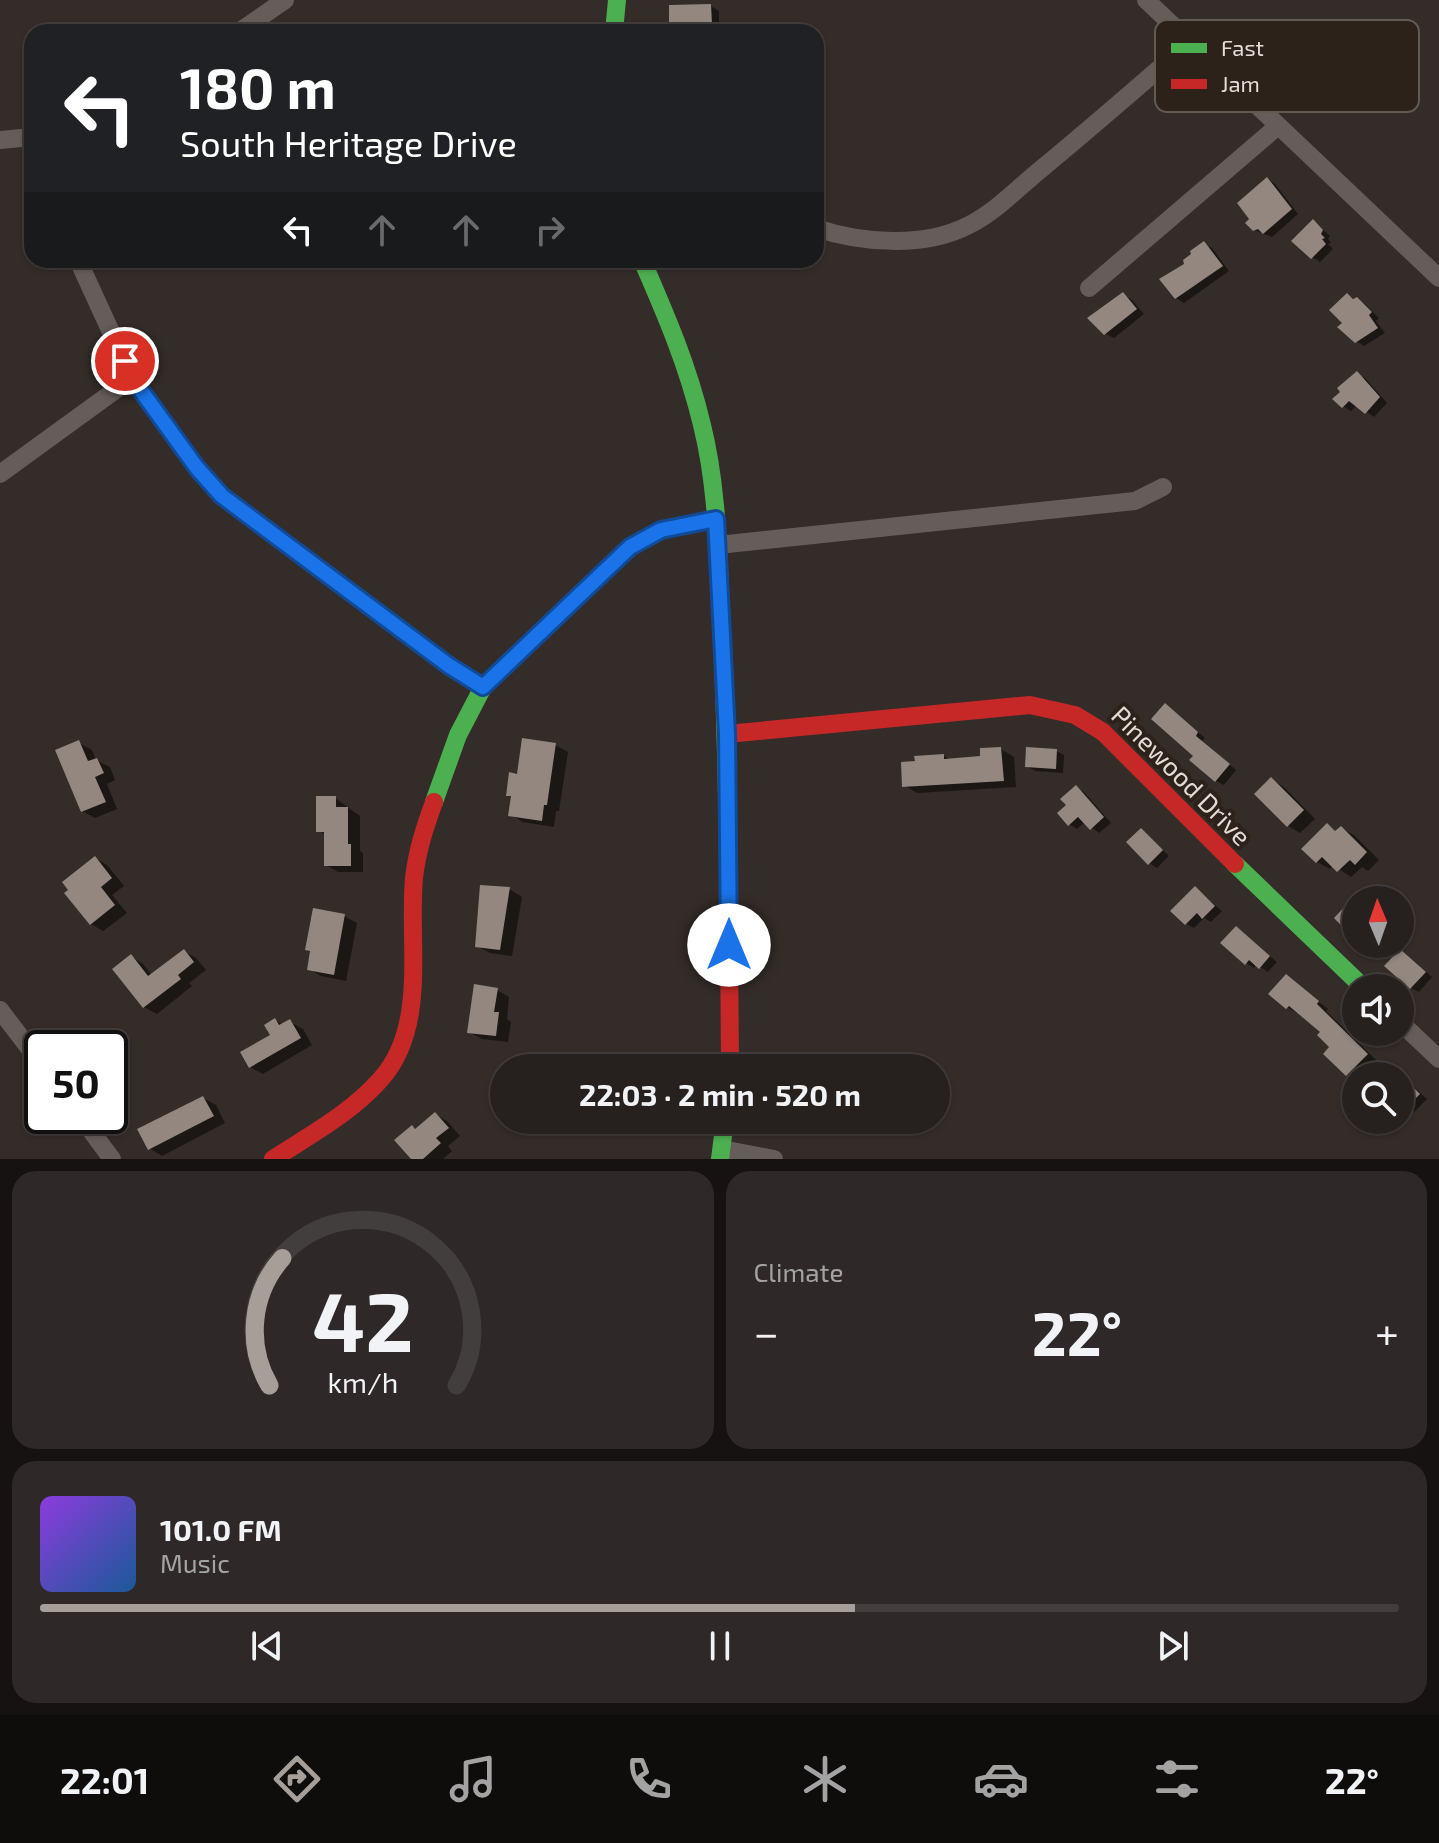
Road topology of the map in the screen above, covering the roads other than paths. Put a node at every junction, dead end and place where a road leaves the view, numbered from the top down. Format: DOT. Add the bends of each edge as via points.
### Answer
graph roads {
  1 [pos="285,0"];
  2 [pos="617,0"];
  3 [pos="1146,0"];
  4 [pos="1167,20"];
  5 [pos="250,24"];
  6 [pos="615,24"];
  7 [pos="1155,72"];
  8 [pos="1263,112"];
  9 [pos="1278,126"];
  10 [pos="0,140"];
  11 [pos="24,140"];
  12 [pos="824,231"];
  13 [pos="82,268"];
  14 [pos="645,268"];
  15 [pos="1439,278"];
  16 [pos="1089,288"];
  17 [pos="132,378"];
  18 [pos="0,474"];
  19 [pos="1163,487"];
  20 [pos="716,519"];
  21 [pos="718,545"];
  22 [pos="483,687"];
  23 [pos="727,734"];
  24 [pos="1349,974"];
  25 [pos="0,1010"];
  26 [pos="1414,1035"];
  27 [pos="24,1041"];
  28 [pos="730,1054"];
  29 [pos="1439,1059"];
  30 [pos="93,1134"];
  31 [pos="723,1134"];
  32 [pos="721,1154"];
  33 [pos="112,1159"];
  34 [pos="273,1159"];
  35 [pos="774,1159"];
  1 -- 5 [label="street"];
  2 -- 6 [label="street"];
  3 -- 4 [label="street"];
  7 -- 12 [label="street" via="966,227 892,240"];
  8 -- 9 [label="street"];
  9 -- 15 [label="street"];
  9 -- 16 [label="street"];
  10 -- 11 [label="street"];
  13 -- 17 [label="street"];
  14 -- 20 [label="street" via="683,355 703,427"];
  17 -- 18 [label="street"];
  17 -- 22 [label="street" via="222,496"];
  19 -- 21 [label="street" via="1135,501"];
  20 -- 21 [label="street"];
  20 -- 22 [label="street" via="661,530 630,547"];
  21 -- 23 [label="street"];
  22 -- 34 [label="street" via="458,735 420,841 410,1013 399,1050 382,1078 344,1113"];
  23 -- 24 [label="street, Pinewood Drive" via="1030,705 1061,709 1091,721 1113,740"];
  23 -- 28 [label="street"];
  25 -- 27 [label="street"];
  26 -- 29 [label="street"];
  30 -- 33 [label="street"];
  31 -- 32 [label="street"];
  32 -- 35 [label="street"];
}
